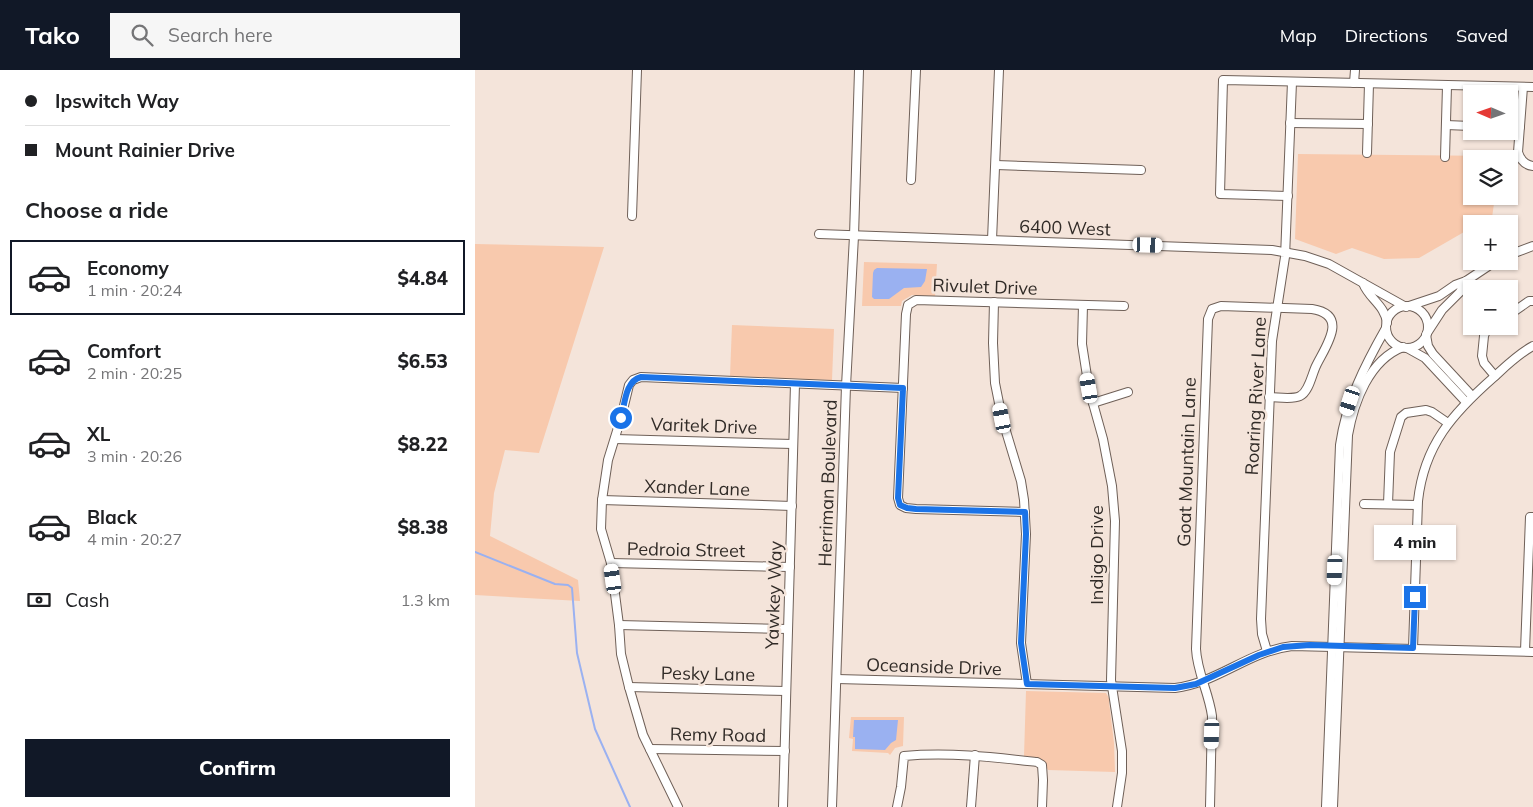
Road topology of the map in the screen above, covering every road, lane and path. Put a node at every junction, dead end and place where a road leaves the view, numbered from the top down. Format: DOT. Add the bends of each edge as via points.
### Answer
graph roads {
  1 [pos="637,70"];
  2 [pos="859,70"];
  3 [pos="916,70"];
  4 [pos="999,70"];
  5 [pos="1355,70"];
  6 [pos="1292,82"];
  7 [pos="1354,83"];
  8 [pos="1369,84"];
  9 [pos="1447,86"];
  10 [pos="1523,87"];
  11 [pos="1533,88"];
  12 [pos="1290,123"];
  13 [pos="1368,124"];
  14 [pos="1446,125"];
  15 [pos="1463,126"];
  16 [pos="1520,126"];
  17 [pos="1367,153"];
  18 [pos="1445,157"];
  19 [pos="996,165"];
  20 [pos="1533,166"];
  21 [pos="1141,170"];
  22 [pos="911,180"];
  23 [pos="1288,196"];
  24 [pos="632,216"];
  25 [pos="819,234"];
  26 [pos="854,236"];
  27 [pos="992,240"];
  28 [pos="1533,246"];
  29 [pos="1286,252"];
  30 [pos="1518,252"];
  31 [pos="1482,270"];
  32 [pos="1468,280"];
  33 [pos="1463,282"];
  34 [pos="1363,283"];
  35 [pos="1463,286"];
  36 [pos="1533,301"];
  37 [pos="994,302"];
  38 [pos="1083,306"];
  39 [pos="1124,306"];
  40 [pos="1407,307"];
  41 [pos="1277,309"];
  42 [pos="1518,309"];
  43 [pos="1387,327"];
  44 [pos="1426,335"];
  45 [pos="1484,335"];
  46 [pos="1405,347"];
  47 [pos="1533,347"];
  48 [pos="1495,376"];
  49 [pos="795,384"];
  50 [pos="846,386"];
  51 [pos="903,388"];
  52 [pos="1128,392"];
  53 [pos="1269,397"];
  54 [pos="1469,399"];
  55 [pos="1093,403"];
  56 [pos="1448,423"];
  57 [pos="615,439"];
  58 [pos="793,444"];
  59 [pos="601,500"];
  60 [pos="1364,504"];
  61 [pos="1389,504"];
  62 [pos="1417,505"];
  63 [pos="791,506"];
  64 [pos="1025,512"];
  65 [pos="1533,517"];
  66 [pos="611,564"];
  67 [pos="790,567"];
  68 [pos="619,625"];
  69 [pos="788,629"];
  70 [pos="1336,646"];
  71 [pos="1413,648"];
  72 [pos="1267,651"];
  73 [pos="1529,651"];
  74 [pos="837,679"];
  75 [pos="1203,681"];
  76 [pos="1027,684"];
  77 [pos="1112,687"];
  78 [pos="629,688"];
  79 [pos="786,691"];
  80 [pos="650,750"];
  81 [pos="785,751"];
  82 [pos="975,755"];
  83 [pos="678,807"];
  84 [pos="783,807"];
  85 [pos="832,807"];
  86 [pos="897,807"];
  87 [pos="971,807"];
  88 [pos="1042,807"];
  89 [pos="1117,807"];
  90 [pos="1210,807"];
  91 [pos="1327,807"];
  92 [pos="1333,807"];
  1 -- 24 [label="street"];
  2 -- 26 [label="street, Herriman Boulevard"];
  3 -- 22 [label="street"];
  4 -- 19 [label="street"];
  5 -- 7 [label="street"];
  6 -- 7 [label="street"];
  6 -- 12 [label="street, Roaring River Lane"];
  6 -- 23 [label="street" via="1223,80 1220,194"];
  7 -- 8 [label="street"];
  8 -- 9 [label="street"];
  8 -- 13 [label="street"];
  9 -- 10 [label="street"];
  9 -- 14 [label="street"];
  10 -- 11 [label="street"];
  10 -- 16 [label="street"];
  12 -- 13 [label="street"];
  12 -- 23 [label="street, Roaring River Lane"];
  13 -- 17 [label="street"];
  14 -- 15 [label="street"];
  14 -- 18 [label="street"];
  16 -- 20 [label="street" via="1520,160"];
  19 -- 21 [label="street"];
  19 -- 27 [label="street"];
  23 -- 29 [label="street, Roaring River Lane"];
  25 -- 26 [label="street, 6400 West"];
  26 -- 27 [label="street, 6400 West"];
  26 -- 50 [label="street, Herriman Boulevard"];
  27 -- 29 [label="street, 6400 West"];
  28 -- 30 [label="street"];
  29 -- 34 [label="street, 6400 West" via="1329,264"];
  29 -- 41 [label="street, Roaring River Lane"];
  31 -- 32 [label="street"];
  33 -- 40 [label="street" via="1432,300"];
  34 -- 40 [label="street, 6400 West"];
  34 -- 43 [label="street, 6400 West" via="1382,308"];
  35 -- 44 [label="street"];
  36 -- 42 [label="street"];
  37 -- 38 [label="street, Rivulet Drive"];
  37 -- 51 [label="street, Rivulet Drive" via="916,300 909,305"];
  37 -- 64 [label="street" via="995,383 1021,481"];
  38 -- 39 [label="street, Rivulet Drive"];
  38 -- 55 [label="street, Indigo Drive" via="1082,344"];
  40 -- 43 [label="street" via="1395,311 1389,317"];
  40 -- 44 [label="street" via="1425,317"];
  41 -- 53 [label="street, Roaring River Lane"];
  41 -- 53 [label="street, Goat Mountain Lane" via="1318,310 1330,319 1333,333 1303,394"];
  41 -- 75 [label="street, Goat Mountain Lane" via="1218,306 1208,316 1196,649"];
  43 -- 46 [label="street" via="1392,341"];
  43 -- 70 [label="street" via="1354,391 1342,434"];
  44 -- 46 [label="street" via="1419,344"];
  44 -- 54 [label="street" via="1433,354"];
  45 -- 48 [label="street" via="1482,356 1485,366"];
  46 -- 54 [label="street" via="1425,358"];
  46 -- 70 [label="street" via="1386,356 1372,372 1350,426"];
  47 -- 48 [label="street"];
  48 -- 54 [label="street"];
  49 -- 50 [label="street"];
  49 -- 57 [label="street" via="641,377 629,384"];
  49 -- 58 [label="street, Yawkey Way"];
  50 -- 51 [label="street"];
  50 -- 74 [label="street, Herriman Boulevard"];
  51 -- 64 [label="street, Rivulet Drive" via="900,505 916,509"];
  52 -- 55 [label="street"];
  53 -- 72 [label="street, Roaring River Lane" via="1261,619"];
  54 -- 56 [label="street"];
  55 -- 77 [label="street, Indigo Drive" via="1112,486 1115,521"];
  56 -- 61 [label="street" via="1426,410 1406,412 1401,417 1390,452"];
  56 -- 62 [label="street" via="1427,460"];
  57 -- 58 [label="street, Varitek Drive"];
  57 -- 59 [label="street" via="606,466"];
  58 -- 63 [label="street, Yawkey Way"];
  59 -- 63 [label="street, Xander Lane"];
  59 -- 66 [label="street" via="601,529"];
  60 -- 61 [label="street"];
  61 -- 62 [label="street"];
  62 -- 71 [label="street"];
  63 -- 67 [label="street, Yawkey Way"];
  64 -- 76 [label="street" via="1021,643"];
  65 -- 73 [label="street" via="1530,517"];
  66 -- 67 [label="street, Pedroia Street"];
  66 -- 68 [label="street"];
  67 -- 69 [label="street, Yawkey Way"];
  68 -- 69 [label="street"];
  68 -- 78 [label="street" via="621,654"];
  69 -- 79 [label="street, Yawkey Way"];
  70 -- 71 [label="street, Oceanside Drive"];
  70 -- 72 [label="street, Oceanside Drive" via="1291,646"];
  70 -- 91 [label="street"];
  70 -- 92 [label="street"];
  71 -- 73 [label="street, Oceanside Drive"];
  72 -- 75 [label="street, Oceanside Drive"];
  74 -- 76 [label="street, Oceanside Drive"];
  74 -- 85 [label="street, Herriman Boulevard"];
  75 -- 77 [label="street, Oceanside Drive" via="1175,688"];
  75 -- 90 [label="street, Goat Mountain Lane" via="1213,725"];
  76 -- 77 [label="street, Oceanside Drive"];
  77 -- 89 [label="street, Indigo Drive" via="1122,751"];
  78 -- 79 [label="street, Pesky Lane"];
  78 -- 80 [label="street"];
  79 -- 81 [label="street, Yawkey Way"];
  80 -- 81 [label="street, Remy Road"];
  80 -- 83 [label="street"];
  81 -- 84 [label="street, Yawkey Way"];
  82 -- 86 [label="street" via="904,756"];
  82 -- 87 [label="street"];
  82 -- 88 [label="street" via="1042,765"];
}
